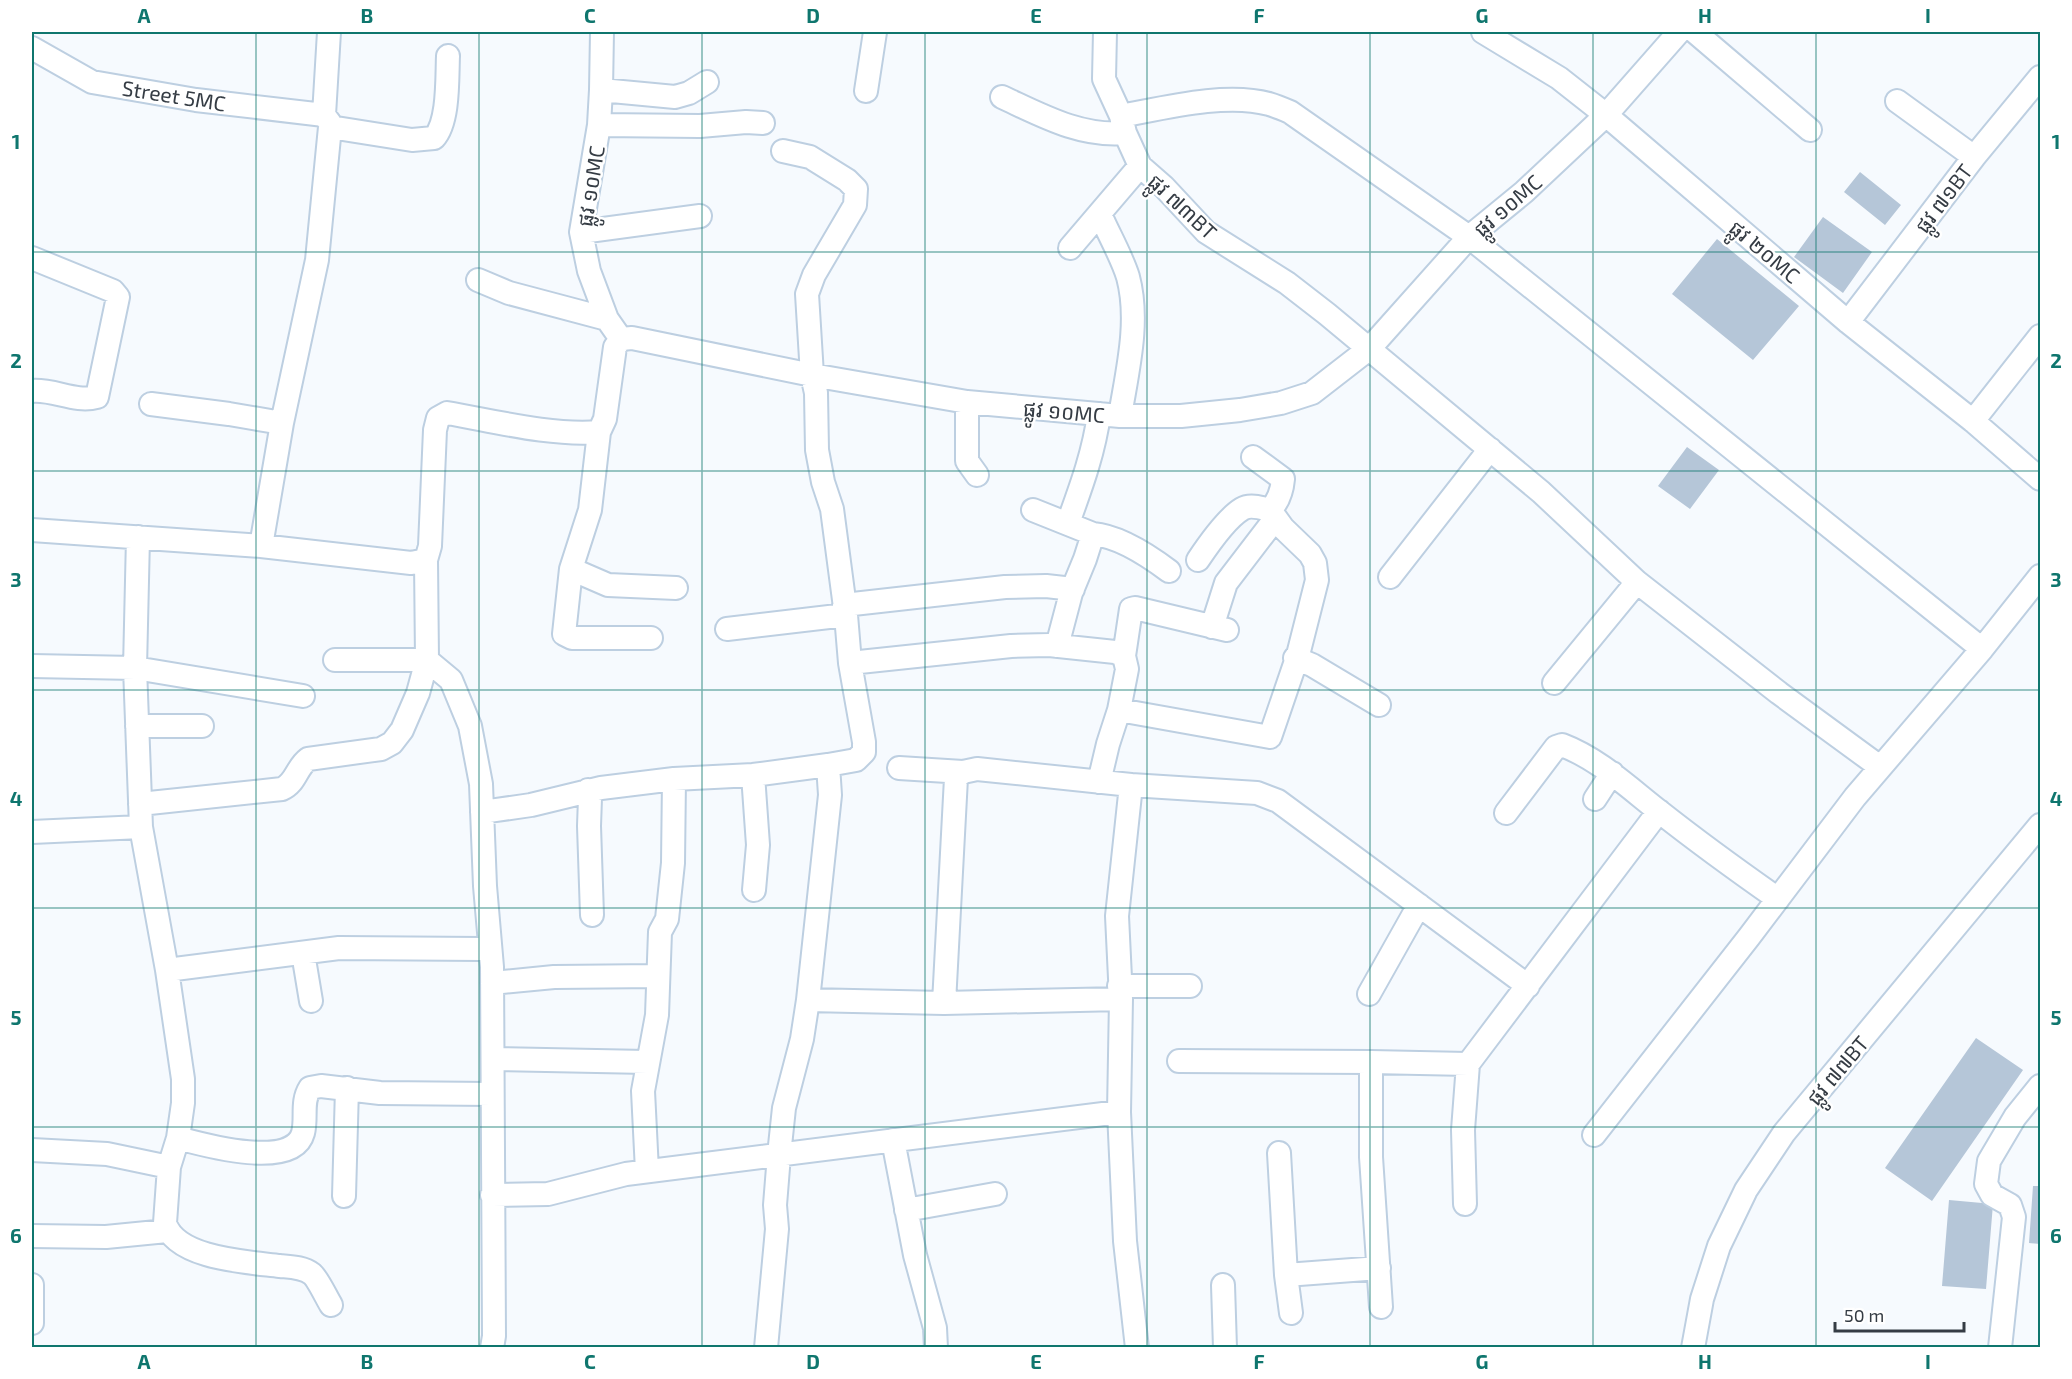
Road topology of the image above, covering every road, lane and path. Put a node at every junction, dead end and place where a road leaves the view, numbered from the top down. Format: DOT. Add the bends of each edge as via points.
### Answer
graph roads {
  1 [pos="328,32"];
  2 [pos="602,32"];
  3 [pos="875,32"];
  4 [pos="1105,32"];
  5 [pos="1484,32"];
  6 [pos="1679,33"];
  7 [pos="32,48"];
  8 [pos="448,56"];
  9 [pos="2040,77"];
  10 [pos="707,82"];
  11 [pos="601,90"];
  12 [pos="866,91"];
  13 [pos="1002,97"];
  14 [pos="1897,101"];
  15 [pos="1606,115"];
  16 [pos="327,121"];
  17 [pos="763,123"];
  18 [pos="599,125"];
  19 [pos="1123,125"];
  20 [pos="1810,130"];
  21 [pos="783,151"];
  22 [pos="1974,157"];
  23 [pos="1140,166"];
  24 [pos="1100,214"];
  25 [pos="700,216"];
  26 [pos="581,232"];
  27 [pos="1469,237"];
  28 [pos="1070,248"];
  29 [pos="32,258"];
  30 [pos="478,280"];
  31 [pos="607,319"];
  32 [pos="1848,322"];
  33 [pos="2040,336"];
  34 [pos="621,339"];
  35 [pos="1370,348"];
  36 [pos="812,375"];
  37 [pos="32,390"];
  38 [pos="967,402"];
  39 [pos="151,404"];
  40 [pos="1109,415"];
  41 [pos="1973,421"];
  42 [pos="282,423"];
  43 [pos="599,432"];
  44 [pos="1490,449"];
  45 [pos="1253,457"];
  46 [pos="977,475"];
  47 [pos="2040,479"];
  48 [pos="1034,510"];
  49 [pos="1273,514"];
  50 [pos="1068,523"];
  51 [pos="32,530"];
  52 [pos="1093,534"];
  53 [pos="138,537"];
  54 [pos="261,546"];
  55 [pos="426,560"];
  56 [pos="1198,560"];
  57 [pos="571,569"];
  58 [pos="1169,571"];
  59 [pos="2040,576"];
  60 [pos="1389,578"];
  61 [pos="1637,582"];
  62 [pos="676,588"];
  63 [pos="1073,589"];
  64 [pos="845,610"];
  65 [pos="727,628"];
  66 [pos="651,638"];
  67 [pos="1057,646"];
  68 [pos="1982,649"];
  69 [pos="1124,656"];
  70 [pos="1295,658"];
  71 [pos="335,660"];
  72 [pos="427,660"];
  73 [pos="850,663"];
  74 [pos="32,666"];
  75 [pos="135,668"];
  76 [pos="1554,682"];
  77 [pos="303,696"];
  78 [pos="1379,705"];
  79 [pos="1119,710"];
  80 [pos="137,726"];
  81 [pos="202,726"];
  82 [pos="828,765"];
  83 [pos="1881,767"];
  84 [pos="898,768"];
  85 [pos="963,772"];
  86 [pos="1612,773"];
  87 [pos="753,775"];
  88 [pos="674,779"];
  89 [pos="1099,782"];
  90 [pos="1131,785"];
  91 [pos="588,790"];
  92 [pos="1595,799"];
  93 [pos="140,804"];
  94 [pos="1659,811"];
  95 [pos="482,812"];
  96 [pos="1506,813"];
  97 [pos="2040,825"];
  98 [pos="141,827"];
  99 [pos="32,832"];
  100 [pos="754,891"];
  101 [pos="1778,899"];
  102 [pos="1419,905"];
  103 [pos="592,915"];
  104 [pos="490,947"];
  105 [pos="303,953"];
  106 [pos="167,970"];
  107 [pos="657,976"];
  108 [pos="492,983"];
  109 [pos="1190,986"];
  110 [pos="1528,986"];
  111 [pos="1120,992"];
  112 [pos="1369,994"];
  113 [pos="808,1000"];
  114 [pos="311,1001"];
  115 [pos="945,1003"];
  116 [pos="493,1059"];
  117 [pos="1179,1061"];
  118 [pos="647,1062"];
  119 [pos="1371,1062"];
  120 [pos="1468,1064"];
  121 [pos="2040,1086"];
  122 [pos="347,1088"];
  123 [pos="492,1094"];
  124 [pos="1119,1112"];
  125 [pos="1594,1135"];
  126 [pos="178,1138"];
  127 [pos="893,1140"];
  128 [pos="32,1150"];
  129 [pos="1279,1153"];
  130 [pos="779,1155"];
  131 [pos="169,1167"];
  132 [pos="647,1171"];
  133 [pos="995,1194"];
  134 [pos="492,1195"];
  135 [pos="344,1196"];
  136 [pos="1465,1204"];
  137 [pos="906,1210"];
  138 [pos="167,1231"];
  139 [pos="32,1236"];
  140 [pos="1379,1268"];
  141 [pos="1286,1275"];
  142 [pos="32,1285"];
  143 [pos="1223,1285"];
  144 [pos="331,1305"];
  145 [pos="1381,1307"];
  146 [pos="1291,1313"];
  147 [pos="32,1323"];
  148 [pos="492,1347"];
  149 [pos="766,1347"];
  150 [pos="936,1347"];
  151 [pos="1137,1347"];
  152 [pos="1226,1347"];
  153 [pos="1693,1347"];
  154 [pos="2000,1347"];
  1 -- 16 [label="street"];
  2 -- 11 [label="street, ផ្លូវ ១០MC"];
  3 -- 12 [label="street"];
  4 -- 19 [label="street, ផ្លូវ ៧៣BT" via="1104,79"];
  5 -- 15 [label="street, ផ្លូវ ២០MC" via="1559,78"];
  6 -- 15 [label="street, ផ្លូវ ១០MC"];
  6 -- 20 [label="street"];
  7 -- 16 [label="street, Street 5MC" via="92,82"];
  8 -- 16 [label="street, Street 5MC" via="443,118 434,138 412,140"];
  9 -- 22 [label="street, ផ្លូវ ៧១BT"];
  10 -- 11 [label="street" via="675,97"];
  11 -- 18 [label="street, ផ្លូវ ១០MC"];
  13 -- 19 [label="street" via="1072,128 1115,134"];
  14 -- 22 [label="street"];
  15 -- 27 [label="street, ផ្លូវ ១០MC"];
  15 -- 32 [label="street, ផ្លូវ ២០MC"];
  16 -- 42 [label="street" via="318,260"];
  17 -- 18 [label="street"];
  18 -- 26 [label="street, ផ្លូវ ១០MC"];
  19 -- 23 [label="street, ផ្លូវ ៧៣BT"];
  19 -- 27 [label="street" via="1185,104 1240,100 1268,104 1290,112"];
  21 -- 36 [label="street" via="810,157 856,189 855,205 807,294"];
  22 -- 32 [label="street, ផ្លូវ ៧១BT"];
  23 -- 24 [label="street"];
  23 -- 35 [label="street, ផ្លូវ ៧៣BT" via="1206,232 1287,283"];
  24 -- 28 [label="street"];
  24 -- 40 [label="street" via="1128,277 1132,308 1131,341"];
  25 -- 26 [label="street"];
  26 -- 31 [label="street, ផ្លូវ ១០MC" via="589,271"];
  27 -- 35 [label="street, ផ្លូវ ១០MC"];
  27 -- 68 [label="street"];
  29 -- 37 [label="street" via="113,291 118,297 98,398"];
  30 -- 31 [label="street" via="509,293"];
  31 -- 34 [label="street, ផ្លូវ ១០MC"];
  32 -- 41 [label="street, ផ្លូវ ២០MC"];
  33 -- 41 [label="street"];
  34 -- 36 [label="street, ផ្លូវ ១០MC" via="632,338"];
  34 -- 43 [label="street" via="615,347"];
  35 -- 40 [label="street, ផ្លូវ ១០MC" via="1312,393 1281,404 1181,416"];
  35 -- 44 [label="street, ផ្លូវ ៧៣BT"];
  36 -- 38 [label="street, ផ្លូវ ១០MC"];
  36 -- 64 [label="street" via="817,450 832,509"];
  38 -- 40 [label="street, ផ្លូវ ១០MC"];
  38 -- 46 [label="street" via="967,461"];
  39 -- 42 [label="street"];
  40 -- 50 [label="street"];
  41 -- 47 [label="street, ផ្លូវ ២០MC"];
  42 -- 54 [label="street"];
  43 -- 55 [label="street" via="580,434 447,413 438,418"];
  43 -- 57 [label="street" via="590,510"];
  44 -- 60 [label="street"];
  44 -- 61 [label="street, ផ្លូវ ៧៣BT"];
  45 -- 49 [label="street" via="1283,479"];
  48 -- 50 [label="street"];
  49 -- 56 [label="street" via="1255,507 1243,509 1216,534"];
  49 -- 69 [label="street" via="1226,583 1220,628 1131,609"];
  49 -- 70 [label="street" via="1315,563 1317,580"];
  50 -- 52 [label="street"];
  51 -- 53 [label="street"];
  52 -- 58 [label="street" via="1148,556"];
  52 -- 63 [label="street"];
  53 -- 54 [label="street"];
  53 -- 75 [label="street"];
  54 -- 55 [label="street" via="411,563"];
  55 -- 72 [label="street"];
  57 -- 62 [label="street" via="608,585"];
  57 -- 66 [label="street" via="564,634 572,638"];
  59 -- 68 [label="street"];
  61 -- 76 [label="street"];
  61 -- 83 [label="street, ផ្លូវ ៧៣BT"];
  63 -- 64 [label="street" via="1005,587"];
  63 -- 67 [label="street"];
  64 -- 65 [label="street"];
  64 -- 73 [label="street"];
  67 -- 69 [label="street"];
  67 -- 73 [label="street" via="1011,646"];
  68 -- 83 [label="street"];
  69 -- 79 [label="street" via="1127,669"];
  70 -- 78 [label="street" via="1312,664"];
  70 -- 79 [label="street" via="1270,737"];
  71 -- 72 [label="street"];
  72 -- 93 [label="street" via="402,730 381,749 308,759 295,779 282,789"];
  72 -- 95 [label="street" via="451,680 470,726 477,754"];
  73 -- 82 [label="street" via="864,752 856,760"];
  74 -- 75 [label="street"];
  75 -- 77 [label="street"];
  75 -- 80 [label="street"];
  79 -- 89 [label="street"];
  80 -- 81 [label="street"];
  80 -- 93 [label="street"];
  82 -- 87 [label="street"];
  82 -- 113 [label="street" via="830,795"];
  83 -- 101 [label="street"];
  84 -- 85 [label="street"];
  85 -- 89 [label="street" via="977,769"];
  85 -- 115 [label="street" via="956,778 954,792"];
  86 -- 92 [label="street"];
  86 -- 94 [label="street"];
  86 -- 96 [label="street" via="1572,748 1556,747"];
  87 -- 88 [label="street"];
  87 -- 100 [label="street" via="758,845"];
  88 -- 91 [label="street"];
  88 -- 107 [label="street" via="673,863 667,919 660,932"];
  89 -- 90 [label="street"];
  90 -- 102 [label="street" via="1257,793 1278,801"];
  90 -- 111 [label="street" via="1117,916"];
  91 -- 95 [label="street" via="531,805"];
  91 -- 103 [label="street"];
  93 -- 98 [label="street"];
  94 -- 101 [label="street"];
  94 -- 110 [label="street"];
  95 -- 104 [label="street"];
  97 -- 153 [label="street, ផ្លូវ ៧៧BT" via="1784,1133 1746,1190 1719,1246 1702,1299"];
  98 -- 99 [label="street"];
  98 -- 106 [label="street"];
  101 -- 125 [label="street"];
  102 -- 110 [label="street"];
  102 -- 112 [label="street"];
  104 -- 105 [label="street" via="339,948"];
  104 -- 108 [label="street"];
  105 -- 106 [label="street"];
  105 -- 114 [label="street"];
  106 -- 126 [label="street" via="183,1079"];
  107 -- 108 [label="street" via="554,977"];
  107 -- 118 [label="street" via="654,1036"];
  108 -- 116 [label="street"];
  109 -- 111 [label="street"];
  110 -- 120 [label="street"];
  111 -- 115 [label="street"];
  111 -- 124 [label="street"];
  113 -- 115 [label="street"];
  113 -- 130 [label="street" via="784,1108"];
  116 -- 118 [label="street"];
  116 -- 123 [label="street"];
  117 -- 119 [label="street"];
  118 -- 132 [label="street" via="643,1091"];
  119 -- 120 [label="street"];
  119 -- 140 [label="street" via="1371,1157"];
  120 -- 136 [label="street" via="1463,1130"];
  121 -- 154 [label="street" via="2015,1117 1989,1161 1986,1184 1992,1195 2010,1205 2014,1217"];
  122 -- 123 [label="street" via="415,1094"];
  122 -- 126 [label="street" via="310,1088 305,1096 303,1134 289,1150 267,1153"];
  122 -- 135 [label="street"];
  123 -- 134 [label="street"];
  124 -- 127 [label="street"];
  124 -- 151 [label="street" via="1125,1241"];
  126 -- 131 [label="street"];
  127 -- 130 [label="street"];
  127 -- 137 [label="street"];
  128 -- 131 [label="street" via="107,1154"];
  129 -- 141 [label="street"];
  130 -- 132 [label="street"];
  130 -- 149 [label="street" via="777,1229"];
  131 -- 138 [label="street"];
  132 -- 134 [label="street" via="548,1194"];
  133 -- 137 [label="street"];
  134 -- 148 [label="street"];
  137 -- 150 [label="street" via="935,1328"];
  138 -- 139 [label="street" via="106,1237"];
  138 -- 144 [label="street" via="189,1249 231,1260 301,1268 313,1274"];
  140 -- 141 [label="street"];
  140 -- 145 [label="street"];
  141 -- 146 [label="street"];
  142 -- 147 [label="street"];
  143 -- 152 [label="street"];
}
